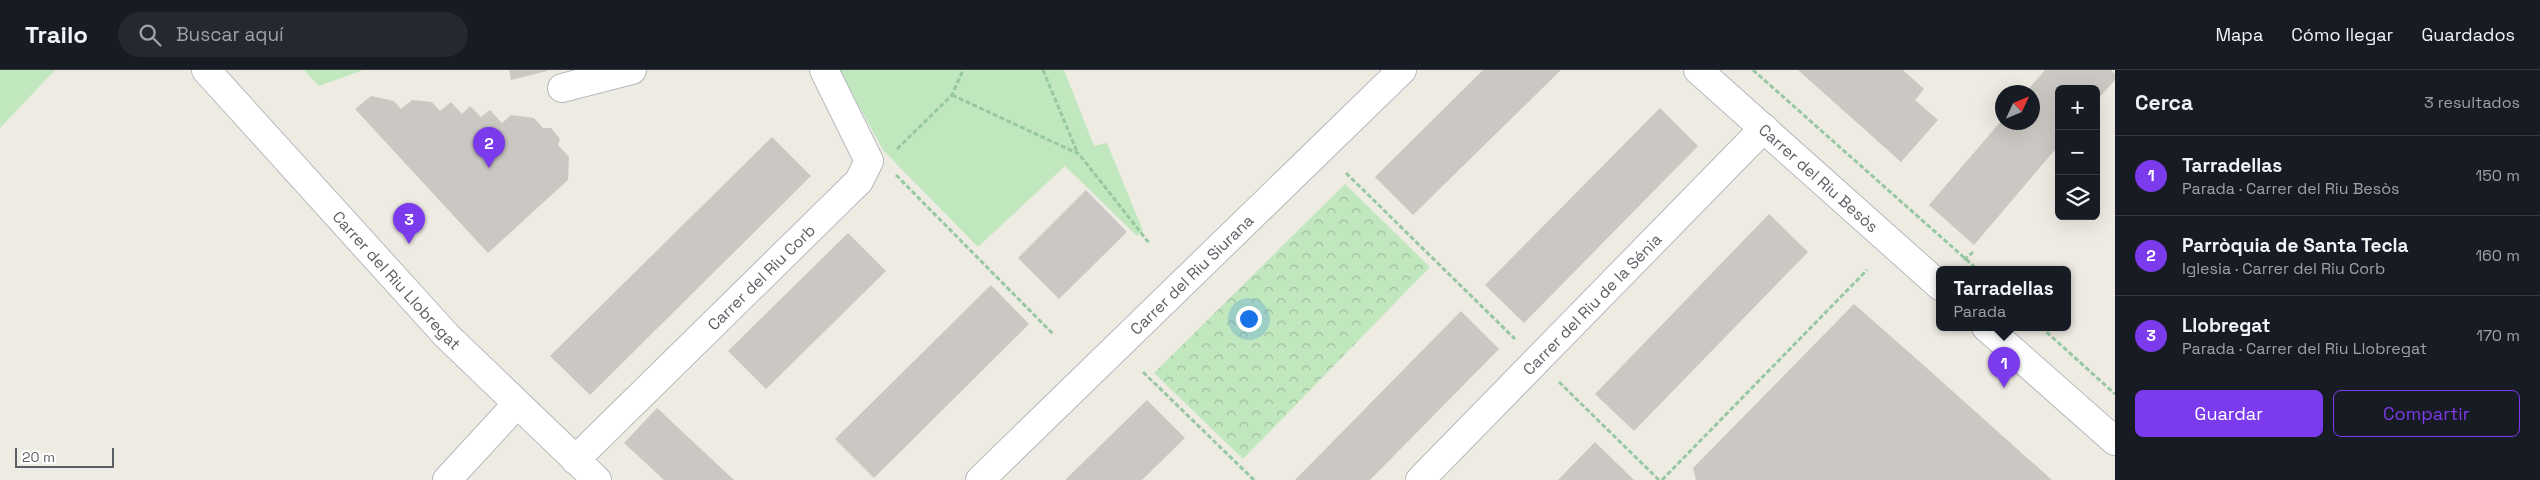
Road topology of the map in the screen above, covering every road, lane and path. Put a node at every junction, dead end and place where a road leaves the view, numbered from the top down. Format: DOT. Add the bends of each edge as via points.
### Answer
graph roads {
  1 [pos="206,70"];
  2 [pos="632,70"];
  3 [pos="824,70"];
  4 [pos="962,70"];
  5 [pos="1043,70"];
  6 [pos="1402,70"];
  7 [pos="1698,70"];
  8 [pos="1753,70"];
  9 [pos="562,88"];
  10 [pos="952,95"];
  11 [pos="1764,128"];
  12 [pos="1079,154"];
  13 [pos="890,156"];
  14 [pos="890,169"];
  15 [pos="1346,173"];
  16 [pos="1148,243"];
  17 [pos="1973,252"];
  18 [pos="1965,259"];
  19 [pos="1961,263"];
  20 [pos="1973,266"];
  21 [pos="1867,270"];
  22 [pos="1936,282"];
  23 [pos="1991,331"];
  24 [pos="2045,331"];
  25 [pos="1054,335"];
  26 [pos="1536,361"];
  27 [pos="1143,372"];
  28 [pos="2115,394"];
  29 [pos="516,405"];
  30 [pos="2115,441"];
  31 [pos="575,460"];
  32 [pos="447,480"];
  33 [pos="597,480"];
  34 [pos="980,480"];
  35 [pos="1254,480"];
  36 [pos="1420,480"];
  37 [pos="1661,480"];
  1 -- 29 [label="street, Carrer del Riu Llobregat" via="448,336"];
  2 -- 9 [label="street"];
  3 -- 31 [label="street, Carrer del Riu Corb" via="869,161 859,181"];
  4 -- 10 [label="path"];
  5 -- 12 [label="path"];
  6 -- 34 [label="street, Carrer del Riu Siurana"];
  7 -- 11 [label="street, Carrer del Riu Besòs"];
  8 -- 18 [label="path"];
  10 -- 12 [label="path"];
  10 -- 13 [label="path"];
  11 -- 22 [label="street, Carrer del Riu Besòs"];
  11 -- 26 [label="street, Carrer del Riu de la Sénia"];
  12 -- 16 [label="path"];
  14 -- 25 [label="path"];
  15 -- 26 [label="path"];
  17 -- 18 [label="path"];
  18 -- 19 [label="path"];
  18 -- 20 [label="path"];
  21 -- 37 [label="path"];
  23 -- 30 [label="street"];
  24 -- 28 [label="path"];
  26 -- 36 [label="street, Carrer del Riu de la Sénia"];
  26 -- 37 [label="path"];
  27 -- 35 [label="path"];
  29 -- 31 [label="street, Carrer del Riu Llobregat"];
  29 -- 32 [label="street"];
  31 -- 33 [label="street, Carrer del Riu Llobregat"];
}
